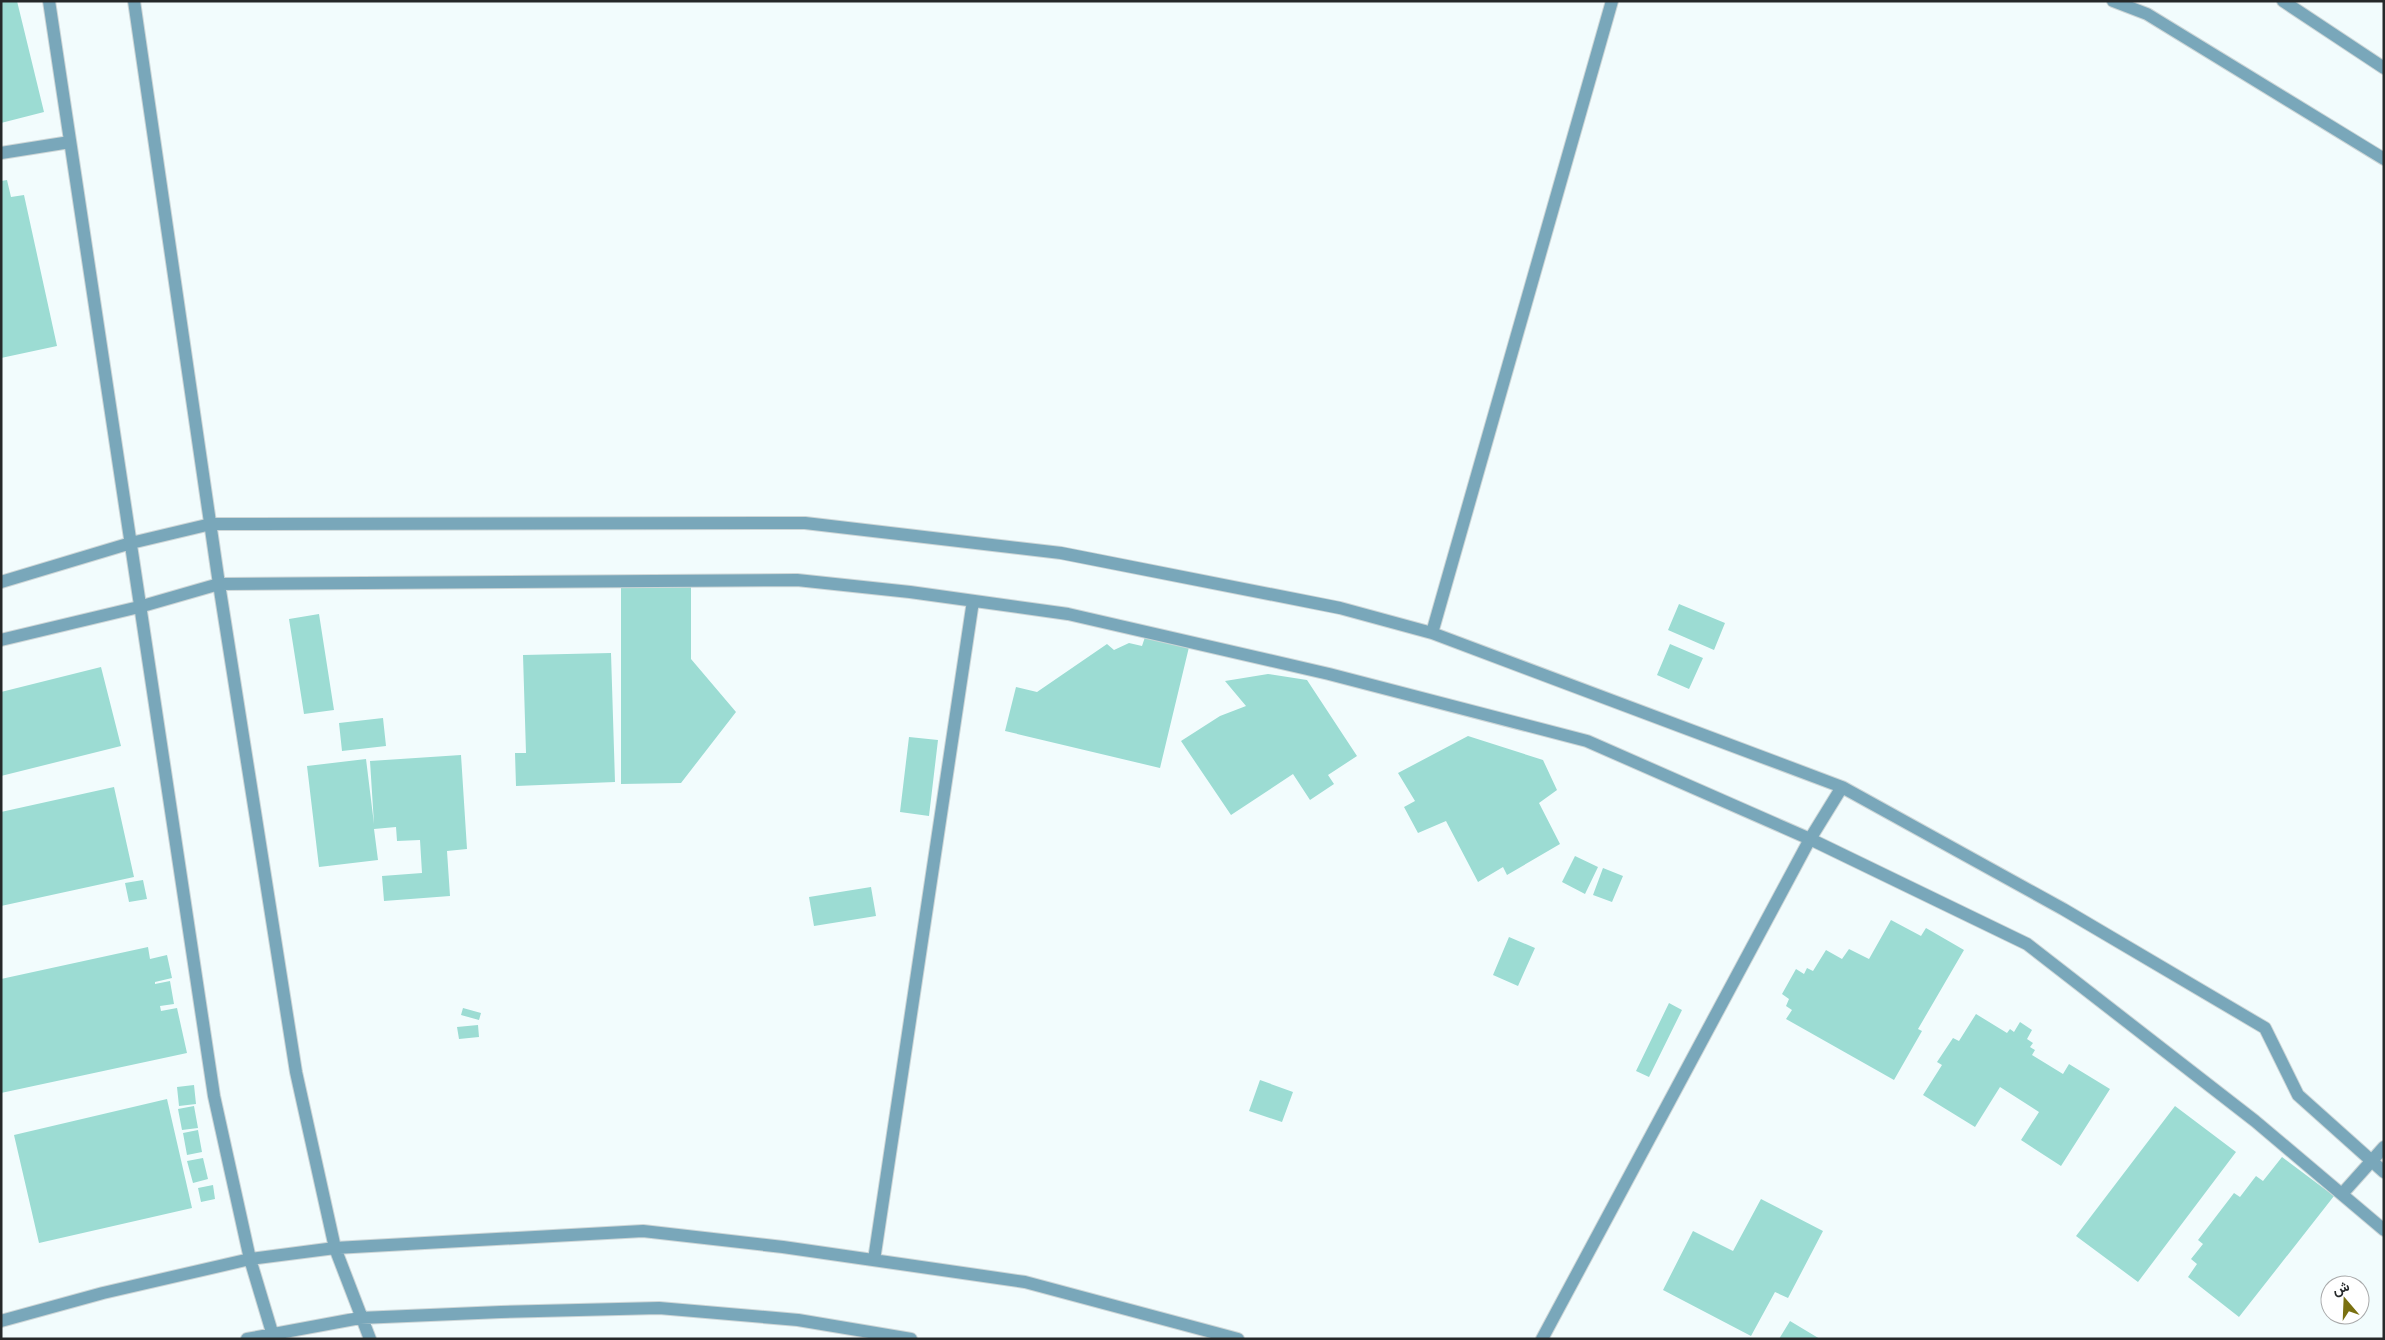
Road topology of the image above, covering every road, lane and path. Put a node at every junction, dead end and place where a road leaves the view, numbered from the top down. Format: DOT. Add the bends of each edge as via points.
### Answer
graph roads {
  1 [pos="48,1"];
  2 [pos="134,1"];
  3 [pos="1612,1"];
  4 [pos="2113,1"];
  5 [pos="2283,1"];
  6 [pos="2384,68"];
  7 [pos="70,142"];
  8 [pos="1,153"];
  9 [pos="2384,159"];
  10 [pos="211,524"];
  11 [pos="131,543"];
  12 [pos="1,582"];
  13 [pos="220,584"];
  14 [pos="973,601"];
  15 [pos="139,607"];
  16 [pos="1432,633"];
  17 [pos="1,640"];
  18 [pos="1842,787"];
  19 [pos="1810,839"];
  20 [pos="2384,1147"];
  21 [pos="2373,1162"];
  22 [pos="2384,1172"];
  23 [pos="2342,1194"];
  24 [pos="2384,1230"];
  25 [pos="335,1248"];
  26 [pos="250,1259"];
  27 [pos="874,1260"];
  28 [pos="360,1318"];
  29 [pos="1,1321"];
  30 [pos="273,1336"];
  31 [pos="248,1339"];
  32 [pos="370,1339"];
  33 [pos="911,1339"];
  34 [pos="1238,1339"];
  35 [pos="1542,1339"];
  1 -- 7 [label="street"];
  2 -- 10 [label="street"];
  3 -- 16 [label="street"];
  4 -- 9 [label="street" via="2146,14"];
  5 -- 6 [label="street"];
  7 -- 8 [label="street"];
  7 -- 11 [label="street"];
  10 -- 11 [label="street"];
  10 -- 13 [label="street"];
  10 -- 16 [label="street" via="805,523 1061,553 1340,608"];
  11 -- 12 [label="street"];
  11 -- 15 [label="street"];
  13 -- 14 [label="street" via="798,580"];
  13 -- 15 [label="street"];
  13 -- 25 [label="street" via="296,1072"];
  14 -- 19 [label="street" via="1097,620 1329,674 1587,742"];
  14 -- 27 [label="street"];
  15 -- 17 [label="street"];
  15 -- 26 [label="street" via="214,1096"];
  16 -- 18 [label="street"];
  18 -- 19 [label="street"];
  18 -- 21 [label="street" via="2063,909 2264,1028 2298,1095"];
  19 -- 23 [label="street" via="2027,944 2203,1080"];
  19 -- 35 [label="street"];
  20 -- 21 [label="street"];
  21 -- 22 [label="street"];
  21 -- 23 [label="street"];
  23 -- 24 [label="street"];
  25 -- 26 [label="street"];
  25 -- 27 [label="street" via="644,1232"];
  25 -- 28 [label="street"];
  26 -- 29 [label="street" via="103,1293"];
  26 -- 30 [label="street"];
  27 -- 34 [label="street" via="1025,1282"];
  28 -- 30 [label="street"];
  28 -- 32 [label="street"];
  28 -- 33 [label="street" via="659,1308 798,1320"];
  30 -- 31 [label="street"];
}
